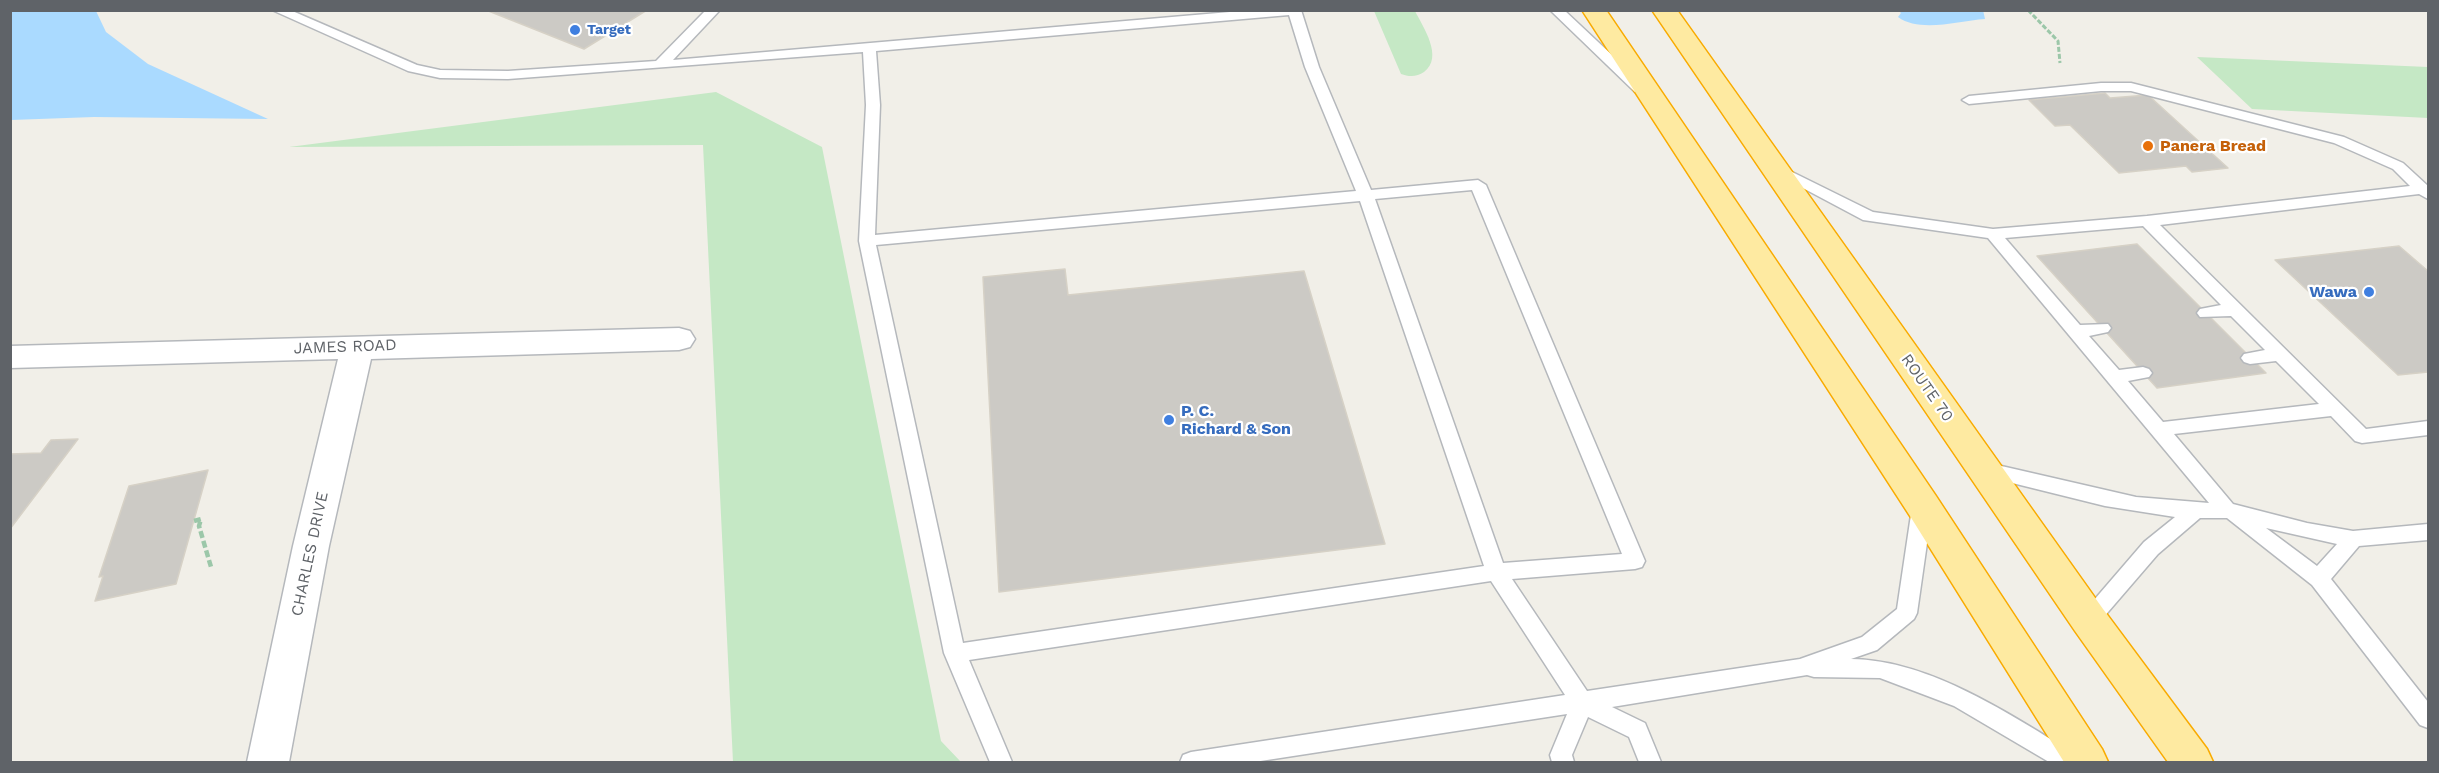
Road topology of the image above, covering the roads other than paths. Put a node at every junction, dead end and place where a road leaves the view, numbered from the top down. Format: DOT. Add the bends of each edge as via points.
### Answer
graph roads {
  1 [pos="278,10"];
  2 [pos="714,10"];
  3 [pos="1556,10"];
  4 [pos="1594,10"];
  5 [pos="1664,10"];
  6 [pos="1294,11"];
  7 [pos="869,46"];
  8 [pos="660,65"];
  9 [pos="1969,100"];
  10 [pos="1658,107"];
  11 [pos="1775,169"];
  12 [pos="2426,191"];
  13 [pos="1365,194"];
  14 [pos="2147,221"];
  15 [pos="1993,234"];
  16 [pos="867,241"];
  17 [pos="2237,309"];
  18 [pos="2206,313"];
  19 [pos="2102,328"];
  20 [pos="2076,332"];
  21 [pos="679,339"];
  22 [pos="357,347"];
  23 [pos="2281,354"];
  24 [pos="10,357"];
  25 [pos="2250,358"];
  26 [pos="2143,373"];
  27 [pos="2115,376"];
  28 [pos="2335,409"];
  29 [pos="2428,428"];
  30 [pos="2160,429"];
  31 [pos="1984,469"];
  32 [pos="1923,506"];
  33 [pos="2227,510"];
  34 [pos="2194,513"];
  35 [pos="2428,532"];
  36 [pos="2353,539"];
  37 [pos="1496,572"];
  38 [pos="2319,579"];
  39 [pos="2090,621"];
  40 [pos="955,653"];
  41 [pos="1800,668"];
  42 [pos="1583,703"];
  43 [pos="2428,718"];
  44 [pos="268,762"];
  45 [pos="1001,762"];
  46 [pos="1191,762"];
  47 [pos="1563,762"];
  48 [pos="1650,762"];
  49 [pos="2069,762"];
  50 [pos="2087,762"];
  51 [pos="2192,762"];
  1 -- 8 [label="lane" via="413,68 440,74 508,75"];
  2 -- 8 [label="lane"];
  3 -- 10 [label="lane"];
  4 -- 10 [label="highway"];
  5 -- 11 [label="highway, ROUTE 70"];
  6 -- 7 [label="lane"];
  6 -- 13 [label="lane" via="1312,67"];
  7 -- 8 [label="lane"];
  7 -- 16 [label="lane" via="873,105"];
  9 -- 12 [label="lane" via="2131,87 2339,140 2398,166"];
  10 -- 32 [label="highway"];
  11 -- 15 [label="lane" via="1869,216"];
  11 -- 31 [label="highway, ROUTE 70"];
  12 -- 14 [label="lane"];
  13 -- 16 [label="lane"];
  13 -- 37 [label="lane"];
  13 -- 37 [label="lane" via="1478,185 1635,561"];
  14 -- 15 [label="lane"];
  14 -- 17 [label="lane"];
  15 -- 20 [label="lane"];
  16 -- 40 [label="lane"];
  17 -- 18 [label="lane"];
  17 -- 23 [label="lane"];
  19 -- 20 [label="lane"];
  20 -- 27 [label="lane"];
  21 -- 22 [label="street, JAMES ROAD"];
  22 -- 24 [label="street, JAMES ROAD"];
  22 -- 44 [label="street, CHARLES DRIVE" via="311,546"];
  23 -- 25 [label="lane"];
  23 -- 28 [label="lane"];
  26 -- 27 [label="lane"];
  27 -- 30 [label="lane"];
  28 -- 29 [label="lane" via="2362,436"];
  28 -- 30 [label="lane"];
  30 -- 33 [label="lane"];
  31 -- 34 [label="lane"];
  31 -- 39 [label="highway, ROUTE 70"];
  32 -- 41 [label="lane" via="1907,613 1869,644"];
  32 -- 50 [label="highway"];
  33 -- 34 [label="lane"];
  33 -- 36 [label="lane"];
  33 -- 38 [label="lane"];
  34 -- 39 [label="lane" via="2151,548"];
  35 -- 36 [label="lane"];
  36 -- 38 [label="lane"];
  37 -- 40 [label="lane"];
  37 -- 42 [label="lane"];
  38 -- 43 [label="lane"];
  39 -- 51 [label="highway, ROUTE 70"];
  40 -- 45 [label="lane"];
  41 -- 42 [label="lane"];
  41 -- 49 [label="lane" via="1880,669 1962,699"];
  42 -- 46 [label="lane"];
  42 -- 47 [label="lane" via="1561,755"];
  42 -- 48 [label="lane" via="1637,730"];
}
